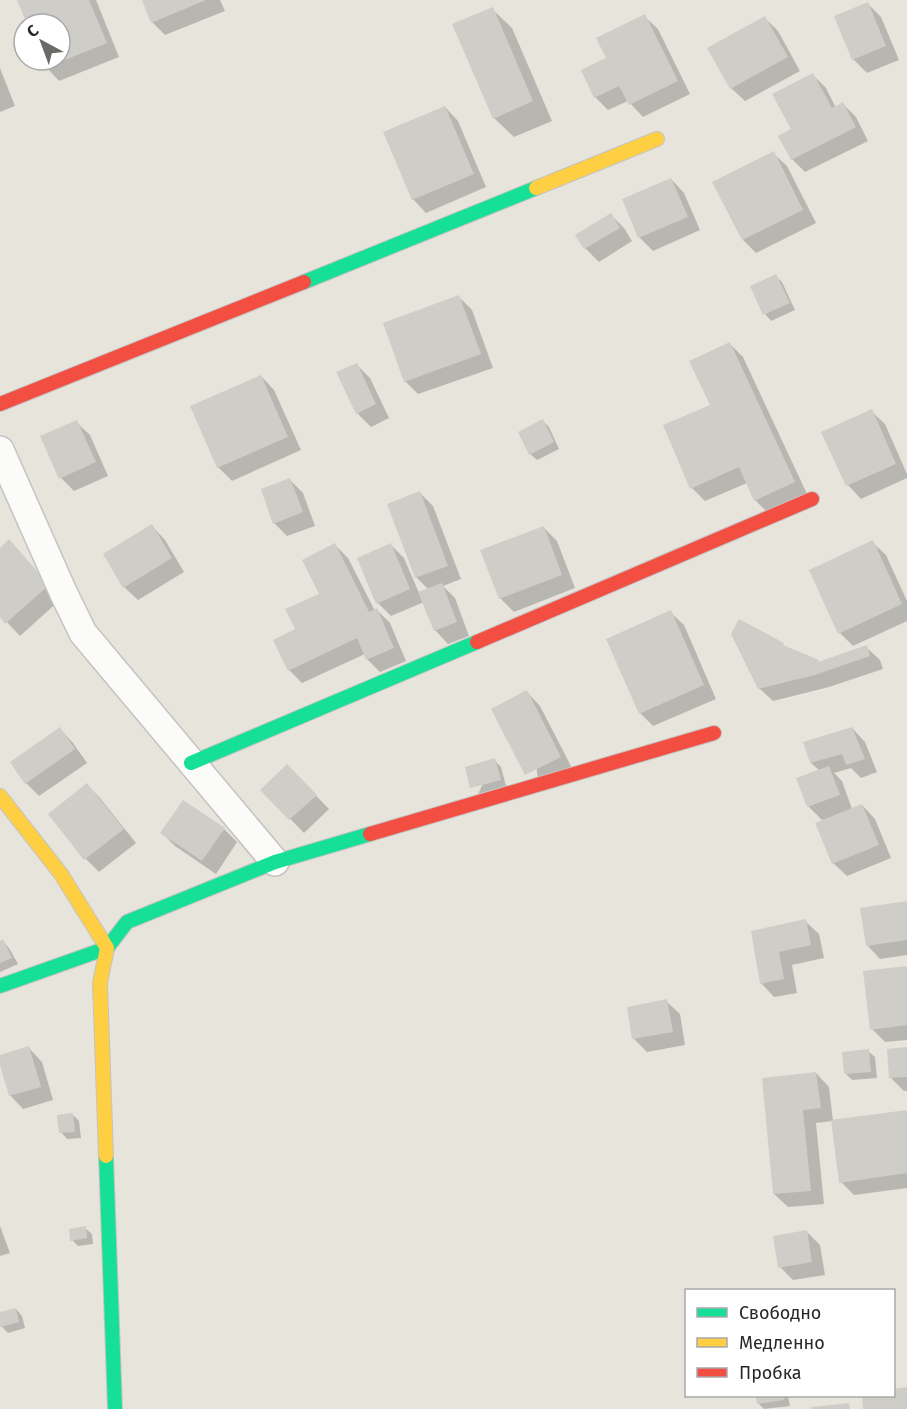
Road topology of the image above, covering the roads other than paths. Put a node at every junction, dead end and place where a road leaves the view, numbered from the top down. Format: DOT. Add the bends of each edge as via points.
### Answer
graph roads {
  1 [pos="657,139"];
  2 [pos="0,404"];
  3 [pos="0,450"];
  4 [pos="812,499"];
  5 [pos="714,733"];
  6 [pos="191,763"];
  7 [pos="0,796"];
  8 [pos="275,862"];
  9 [pos="107,948"];
  10 [pos="0,986"];
  11 [pos="115,1409"];
  1 -- 2 [label="street"];
  3 -- 6 [label="street" via="83,633"];
  4 -- 6 [label="street"];
  5 -- 8 [label="street"];
  6 -- 8 [label="street"];
  7 -- 9 [label="street" via="61,874"];
  8 -- 9 [label="street" via="127,922"];
  9 -- 10 [label="street"];
  9 -- 11 [label="street" via="100,983"];
}
